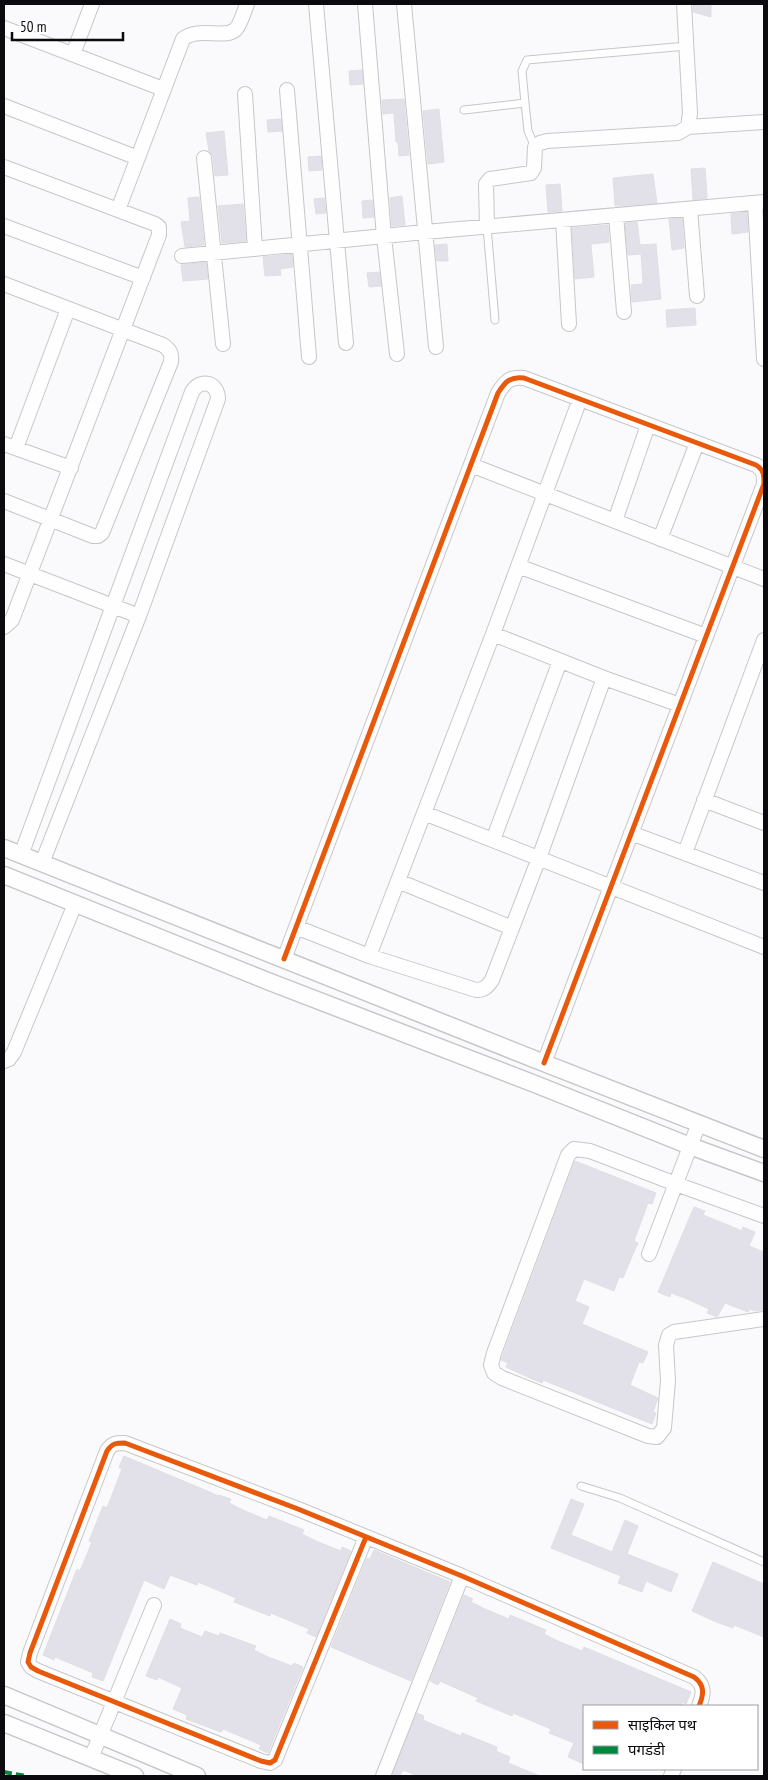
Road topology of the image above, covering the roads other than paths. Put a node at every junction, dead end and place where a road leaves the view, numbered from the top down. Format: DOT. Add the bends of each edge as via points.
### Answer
graph roads {
  1 [pos="92,4"];
  2 [pos="247,4"];
  3 [pos="316,4"];
  4 [pos="365,4"];
  5 [pos="404,4"];
  6 [pos="684,4"];
  7 [pos="4,28"];
  8 [pos="687,46"];
  9 [pos="73,54"];
  10 [pos="163,89"];
  11 [pos="288,90"];
  12 [pos="245,94"];
  13 [pos="525,103"];
  14 [pos="4,106"];
  15 [pos="464,110"];
  16 [pos="764,122"];
  17 [pos="688,127"];
  18 [pos="535,147"];
  19 [pos="138,158"];
  20 [pos="204,158"];
  21 [pos="4,167"];
  22 [pos="760,203"];
  23 [pos="690,209"];
  24 [pos="118,210"];
  25 [pos="616,215"];
  26 [pos="563,220"];
  27 [pos="4,226"];
  28 [pos="487,227"];
  29 [pos="425,232"];
  30 [pos="384,237"];
  31 [pos="338,241"];
  32 [pos="300,245"];
  33 [pos="255,249"];
  34 [pos="214,253"];
  35 [pos="182,256"];
  36 [pos="143,278"];
  37 [pos="4,284"];
  38 [pos="697,296"];
  39 [pos="68,309"];
  40 [pos="624,312"];
  41 [pos="496,320"];
  42 [pos="569,324"];
  43 [pos="124,330"];
  44 [pos="346,343"];
  45 [pos="223,344"];
  46 [pos="436,347"];
  47 [pos="397,354"];
  48 [pos="309,357"];
  49 [pos="764,359"];
  50 [pos="580,399"];
  51 [pos="648,425"];
  52 [pos="697,443"];
  53 [pos="10,446"];
  54 [pos="471,465"];
  55 [pos="71,468"];
  56 [pos="545,494"];
  57 [pos="4,501"];
  58 [pos="51,520"];
  59 [pos="615,521"];
  60 [pos="660,539"];
  61 [pos="4,564"];
  62 [pos="518,566"];
  63 [pos="732,567"];
  64 [pos="30,574"];
  65 [pos="764,579"];
  66 [pos="114,607"];
  67 [pos="138,616"];
  68 [pos="4,627"];
  69 [pos="493,634"];
  70 [pos="706,636"];
  71 [pos="764,641"];
  72 [pos="560,661"];
  73 [pos="604,678"];
  74 [pos="680,705"];
  75 [pos="704,800"];
  76 [pos="424,813"];
  77 [pos="764,821"];
  78 [pos="631,834"];
  79 [pos="493,840"];
  80 [pos="4,848"];
  81 [pos="685,854"];
  82 [pos="21,855"];
  83 [pos="539,858"];
  84 [pos="42,863"];
  85 [pos="4,875"];
  86 [pos="398,881"];
  87 [pos="764,883"];
  88 [pos="611,886"];
  89 [pos="75,904"];
  90 [pos="296,927"];
  91 [pos="512,928"];
  92 [pos="764,946"];
  93 [pos="369,956"];
  94 [pos="284,959"];
  95 [pos="4,1061"];
  96 [pos="544,1063"];
  97 [pos="699,1123"];
  98 [pos="690,1146"];
  99 [pos="764,1148"];
  100 [pos="764,1173"];
  101 [pos="676,1184"];
  102 [pos="764,1216"];
  103 [pos="649,1254"];
  104 [pos="764,1319"];
  105 [pos="581,1486"];
  106 [pos="366,1537"];
  107 [pos="764,1562"];
  108 [pos="462,1576"];
  109 [pos="154,1605"];
  110 [pos="4,1695"];
  111 [pos="115,1702"];
  112 [pos="699,1705"];
  113 [pos="4,1722"];
  114 [pos="101,1736"];
  115 [pos="91,1758"];
  116 [pos="135,1776"];
  117 [pos="197,1776"];
  118 [pos="383,1776"];
  1 -- 9 [label="street"];
  2 -- 10 [label="street" via="235,31 222,34 195,32 183,39"];
  3 -- 31 [label="street"];
  4 -- 30 [label="street"];
  5 -- 29 [label="street"];
  6 -- 8 [label="street"];
  7 -- 9 [label="street"];
  8 -- 13 [label="lane" via="527,60 522,71"];
  8 -- 17 [label="street"];
  9 -- 10 [label="street"];
  10 -- 19 [label="street"];
  11 -- 32 [label="street"];
  12 -- 33 [label="street"];
  13 -- 15 [label="lane"];
  13 -- 18 [label="lane" via="528,131"];
  14 -- 19 [label="street"];
  16 -- 17 [label="street"];
  17 -- 18 [label="street" via="678,133 547,141"];
  18 -- 28 [label="street" via="531,173 498,177 486,184"];
  19 -- 24 [label="street"];
  20 -- 34 [label="street"];
  21 -- 24 [label="street"];
  22 -- 23 [label="street"];
  22 -- 49 [label="street"];
  23 -- 25 [label="street"];
  23 -- 38 [label="street"];
  24 -- 36 [label="street" via="159,227"];
  25 -- 26 [label="street"];
  25 -- 40 [label="street"];
  26 -- 28 [label="street"];
  26 -- 42 [label="street"];
  27 -- 36 [label="street"];
  28 -- 29 [label="street"];
  28 -- 41 [label="lane"];
  29 -- 30 [label="street"];
  29 -- 46 [label="street"];
  30 -- 31 [label="street"];
  30 -- 47 [label="street"];
  31 -- 32 [label="street"];
  31 -- 44 [label="street"];
  32 -- 33 [label="street"];
  32 -- 48 [label="street"];
  33 -- 34 [label="street"];
  34 -- 35 [label="street"];
  34 -- 45 [label="street"];
  36 -- 43 [label="street"];
  37 -- 39 [label="street"];
  39 -- 43 [label="street"];
  39 -- 53 [label="street"];
  43 -- 55 [label="street"];
  43 -- 58 [label="street" via="170,349 171,362 102,533 93,536"];
  50 -- 51 [label="street"];
  50 -- 54 [label="street" via="524,378 509,380 498,393"];
  50 -- 56 [label="street"];
  51 -- 52 [label="street"];
  51 -- 59 [label="street"];
  52 -- 60 [label="street"];
  52 -- 63 [label="street" via="756,464 764,475 764,484"];
  53 -- 55 [label="street"];
  54 -- 56 [label="street"];
  54 -- 90 [label="street"];
  55 -- 58 [label="street"];
  56 -- 59 [label="street"];
  56 -- 62 [label="street"];
  57 -- 58 [label="street"];
  58 -- 64 [label="street"];
  59 -- 60 [label="street"];
  60 -- 63 [label="street"];
  61 -- 64 [label="street"];
  62 -- 69 [label="street"];
  62 -- 70 [label="street"];
  63 -- 65 [label="street"];
  63 -- 70 [label="street"];
  64 -- 66 [label="street"];
  64 -- 68 [label="street" via="12,620"];
  66 -- 67 [label="street"];
  66 -- 67 [label="street" via="192,392 199,384 208,384 215,387 218,399"];
  66 -- 82 [label="street"];
  67 -- 84 [label="street"];
  69 -- 72 [label="street"];
  69 -- 76 [label="street"];
  70 -- 74 [label="street"];
  71 -- 75 [label="street"];
  72 -- 73 [label="street"];
  72 -- 79 [label="street"];
  73 -- 74 [label="street"];
  73 -- 83 [label="street"];
  74 -- 78 [label="street"];
  75 -- 77 [label="street"];
  75 -- 81 [label="street"];
  76 -- 79 [label="street"];
  76 -- 86 [label="street"];
  78 -- 81 [label="street"];
  78 -- 88 [label="street"];
  79 -- 83 [label="street"];
  80 -- 82 [label="street"];
  81 -- 87 [label="street"];
  82 -- 84 [label="street"];
  83 -- 88 [label="street"];
  83 -- 91 [label="street"];
  84 -- 94 [label="street"];
  85 -- 89 [label="street"];
  86 -- 91 [label="street"];
  86 -- 93 [label="street"];
  88 -- 92 [label="street"];
  88 -- 96 [label="street"];
  89 -- 95 [label="street" via="14,1052"];
  89 -- 98 [label="street"];
  90 -- 93 [label="street"];
  90 -- 94 [label="street"];
  91 -- 93 [label="street" via="492,980 482,990"];
  94 -- 96 [label="street"];
  96 -- 97 [label="street"];
  97 -- 98 [label="street"];
  97 -- 99 [label="street"];
  98 -- 100 [label="street"];
  98 -- 101 [label="street"];
  101 -- 102 [label="street"];
  101 -- 103 [label="street"];
  101 -- 104 [label="street" via="590,1150 574,1149 568,1155 494,1353 491,1365 494,1373 657,1437 664,1428 669,1334"];
  105 -- 107 [label="lane" via="620,1498"];
  106 -- 108 [label="street"];
  106 -- 111 [label="street" via="275,1760 270,1763 261,1761"];
  106 -- 111 [label="street" via="125,1444 111,1445 28,1662 38,1671"];
  108 -- 112 [label="street" via="694,1677 703,1688"];
  108 -- 118 [label="street"];
  109 -- 111 [label="street"];
  110 -- 114 [label="street"];
  111 -- 114 [label="street"];
  113 -- 115 [label="street"];
  114 -- 115 [label="street"];
  114 -- 117 [label="street"];
  115 -- 116 [label="street"];
}
